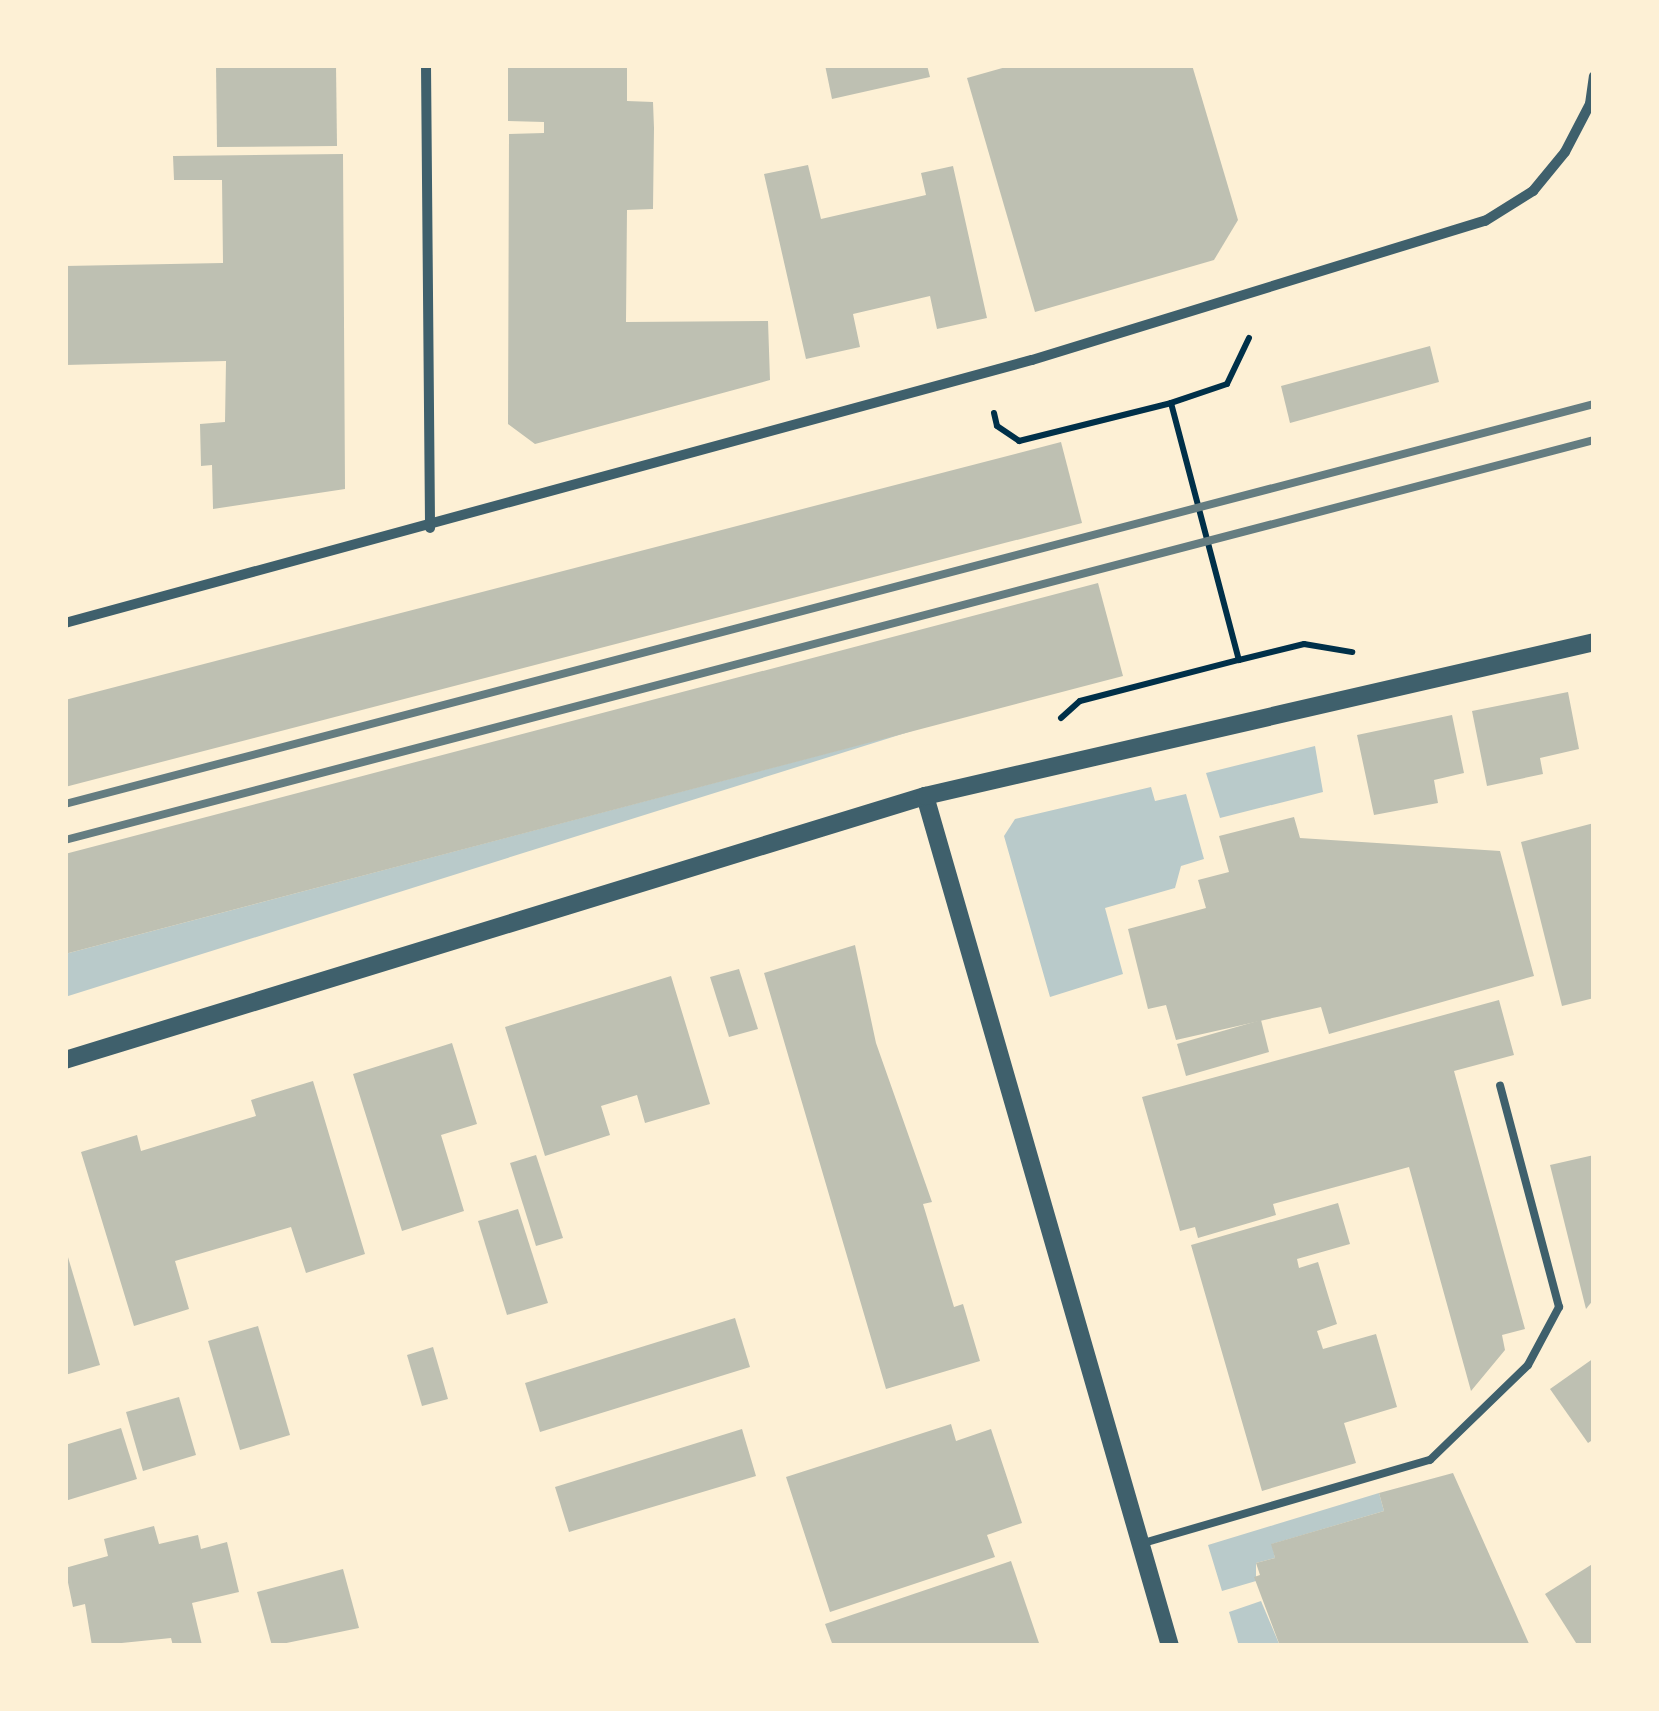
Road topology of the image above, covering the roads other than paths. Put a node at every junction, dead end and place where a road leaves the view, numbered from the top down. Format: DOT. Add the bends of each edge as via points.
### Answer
graph roads {
  1 [pos="426,65"];
  2 [pos="1594,76"];
  3 [pos="430,528"];
  4 [pos="65,623"];
  5 [pos="1594,642"];
  6 [pos="925,796"];
  7 [pos="65,1060"];
  8 [pos="1500,1086"];
  9 [pos="1140,1544"];
  10 [pos="1170,1646"];
  1 -- 3 [label="street"];
  2 -- 3 [label="street" via="1590,104 1566,152 1533,191 1485,220 1274,288"];
  3 -- 4 [label="street"];
  5 -- 6 [label="street"];
  6 -- 7 [label="street"];
  6 -- 9 [label="street"];
  8 -- 9 [label="lane" via="1559,1307 1528,1365 1430,1460"];
  9 -- 10 [label="street"];
}
